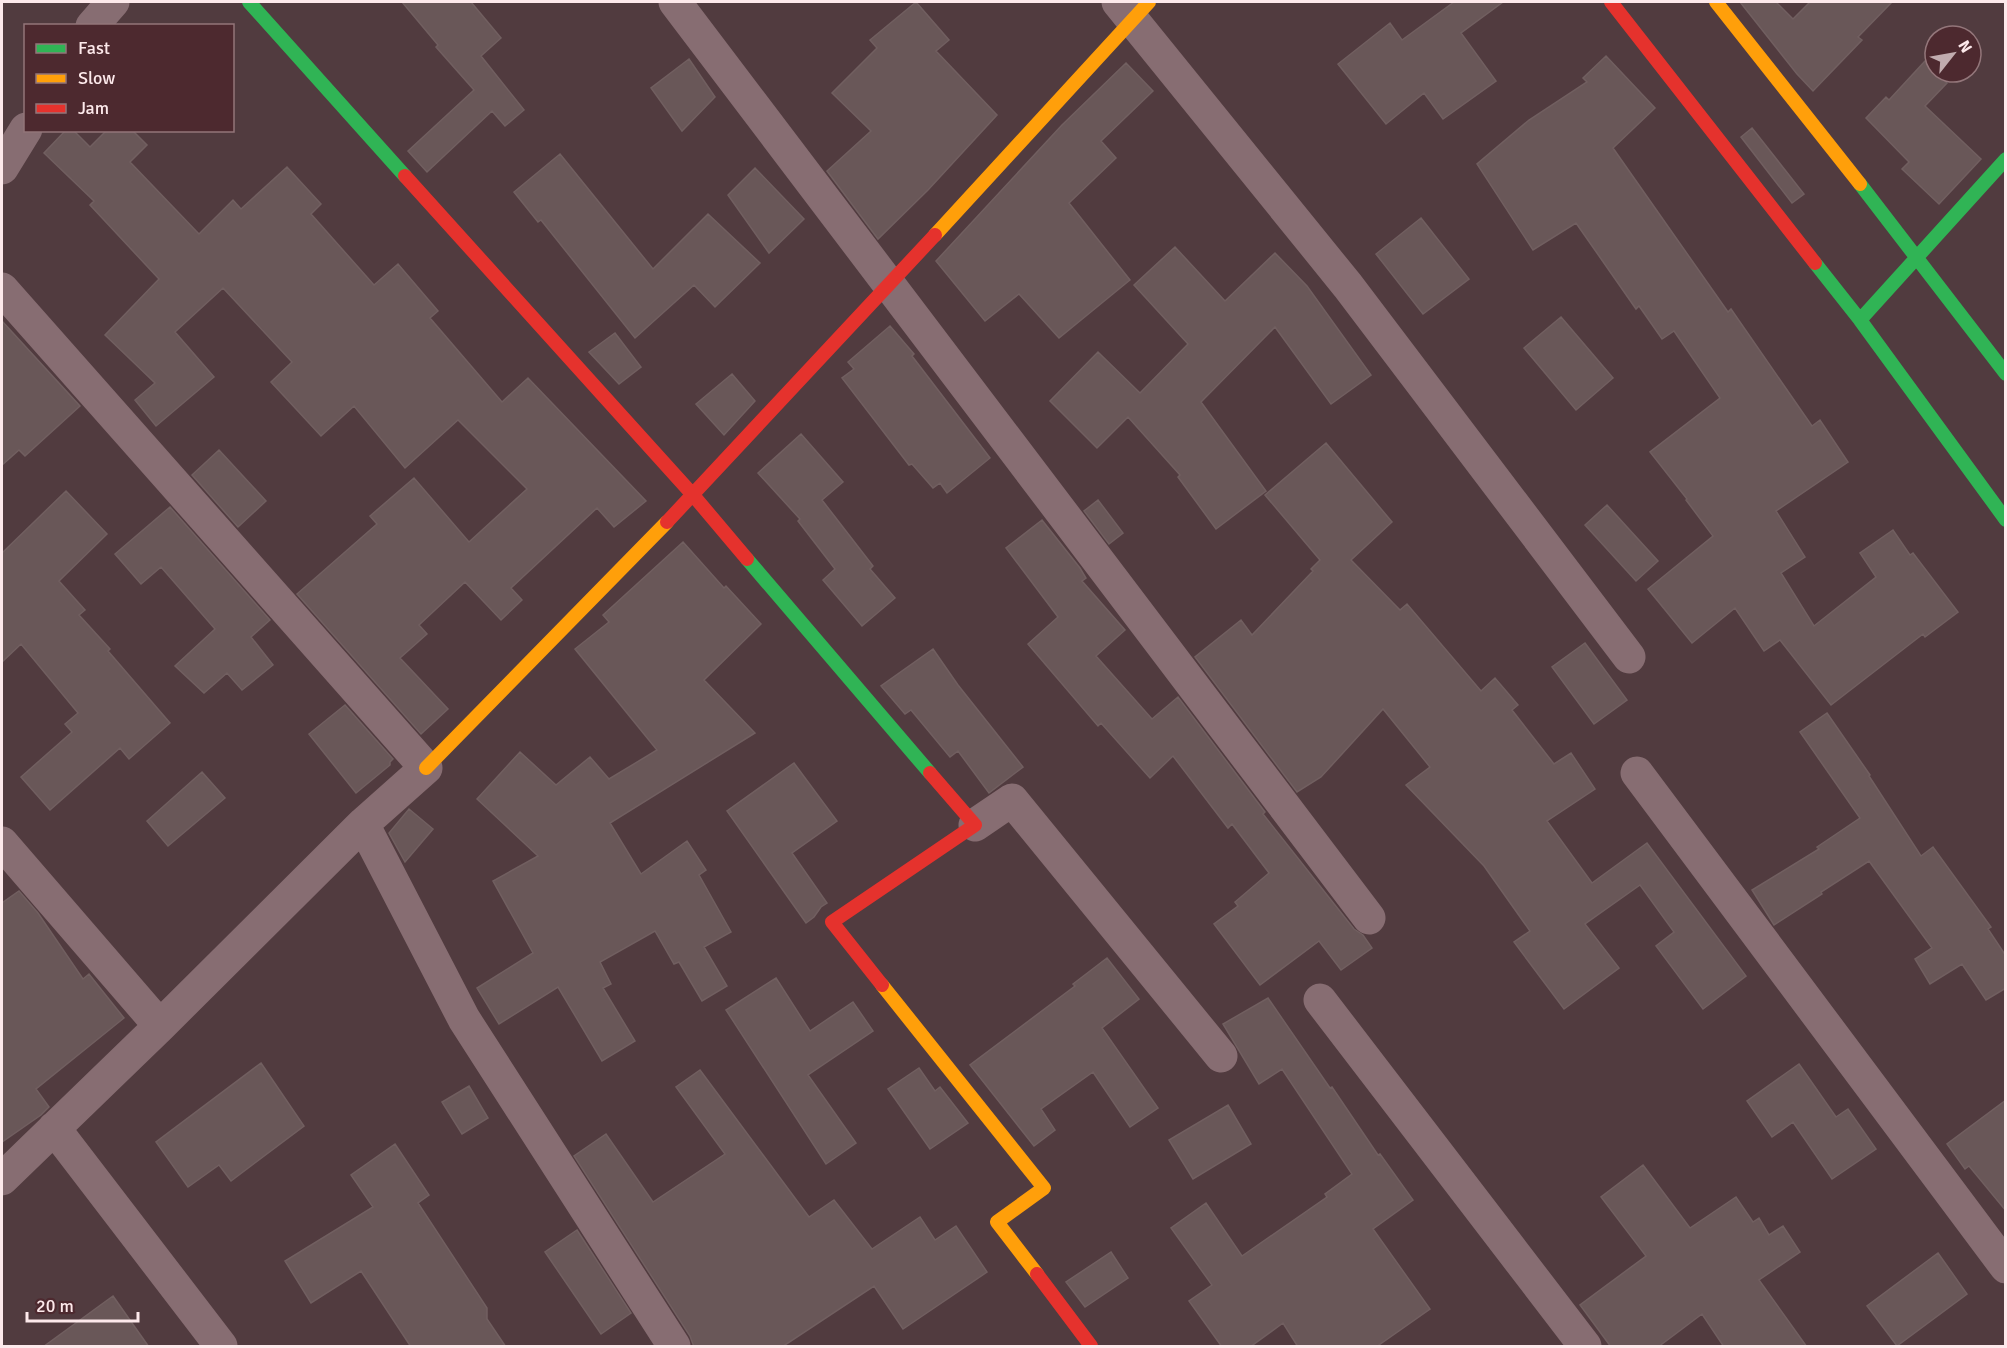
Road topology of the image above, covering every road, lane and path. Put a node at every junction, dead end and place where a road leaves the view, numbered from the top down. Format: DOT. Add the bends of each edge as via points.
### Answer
graph roads {
  1 [pos="113,2"];
  2 [pos="249,2"];
  3 [pos="675,2"];
  4 [pos="1716,2"];
  5 [pos="1624,7"];
  6 [pos="1133,8"];
  7 [pos="94,24"];
  8 [pos="2006,159"];
  9 [pos="1917,256"];
  10 [pos="889,285"];
  11 [pos="2,289"];
  12 [pos="1860,320"];
  13 [pos="2006,374"];
  14 [pos="693,495"];
  15 [pos="2006,520"];
  16 [pos="1629,657"];
  17 [pos="426,768"];
  18 [pos="1637,773"];
  19 [pos="363,824"];
  20 [pos="975,825"];
  21 [pos="2,843"];
  22 [pos="1369,918"];
  23 [pos="1320,1000"];
  24 [pos="160,1026"];
  25 [pos="1221,1056"];
  26 [pos="54,1128"];
  27 [pos="2,1179"];
  28 [pos="2006,1267"];
  29 [pos="221,1347"];
  30 [pos="674,1347"];
  31 [pos="1090,1347"];
  32 [pos="1585,1347"];
  1 -- 7 [label="street"];
  2 -- 14 [label="street"];
  3 -- 10 [label="street"];
  4 -- 9 [label="street"];
  5 -- 12 [label="street"];
  6 -- 10 [label="street"];
  6 -- 16 [label="street"];
  8 -- 9 [label="street"];
  9 -- 12 [label="street"];
  9 -- 13 [label="street"];
  10 -- 14 [label="street"];
  10 -- 22 [label="street"];
  11 -- 17 [label="street"];
  12 -- 15 [label="street"];
  14 -- 17 [label="street"];
  14 -- 20 [label="street"];
  17 -- 19 [label="street"];
  18 -- 28 [label="street"];
  19 -- 24 [label="street"];
  19 -- 30 [label="street" via="464,1019"];
  20 -- 25 [label="street" via="1012,800"];
  20 -- 31 [label="street" via="832,922 1044,1188 997,1222"];
  21 -- 24 [label="street"];
  23 -- 32 [label="street"];
  24 -- 26 [label="street"];
  26 -- 27 [label="street"];
  26 -- 29 [label="street"];
}
